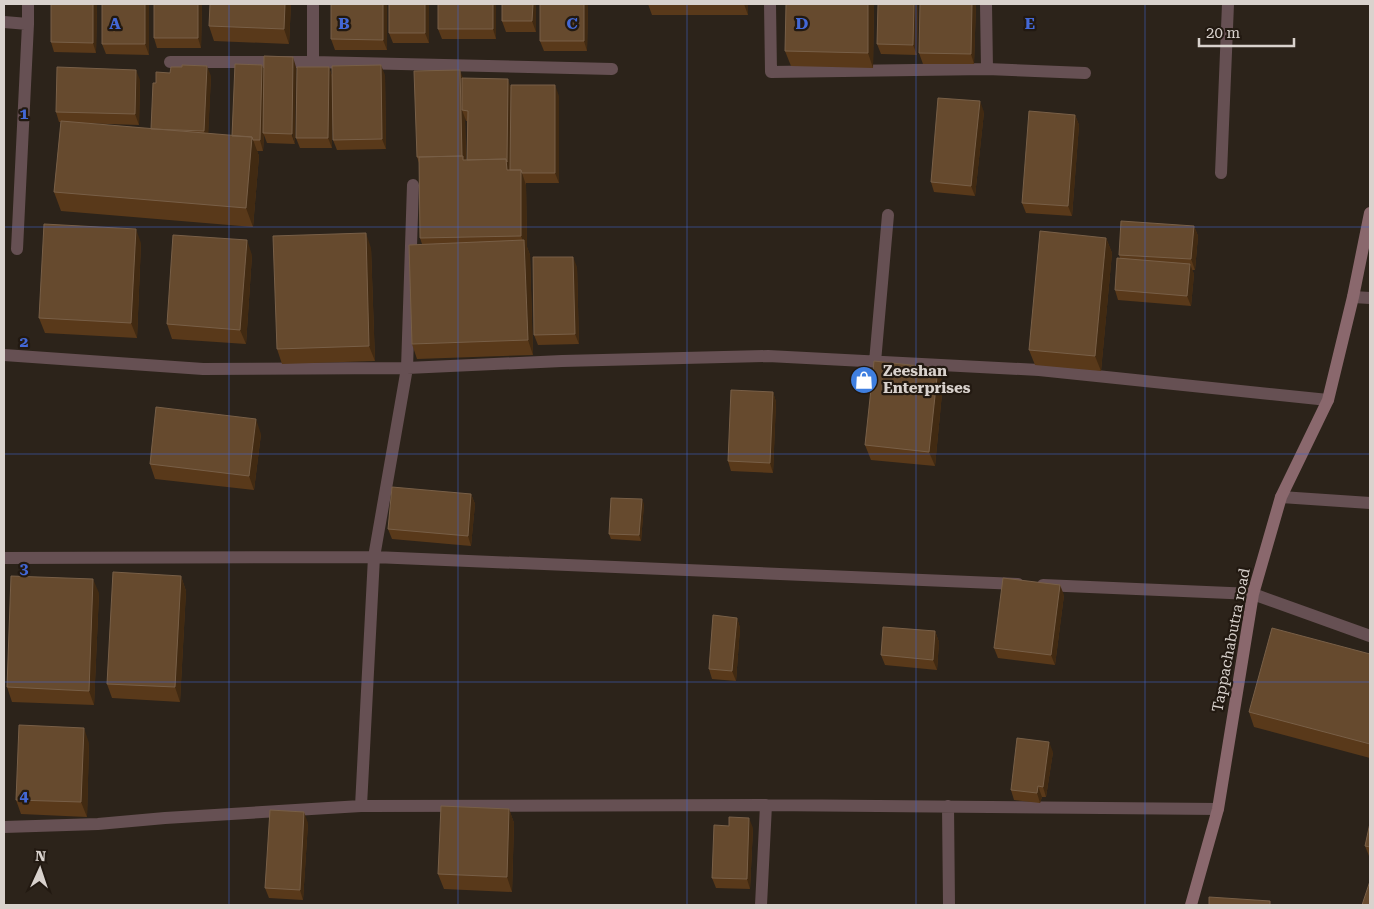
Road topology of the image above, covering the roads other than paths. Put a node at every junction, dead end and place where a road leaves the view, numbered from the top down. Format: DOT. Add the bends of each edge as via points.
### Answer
graph roads {
  1 [pos="28,4"];
  2 [pos="313,4"];
  3 [pos="770,4"];
  4 [pos="986,4"];
  5 [pos="1228,4"];
  6 [pos="4,22"];
  7 [pos="28,24"];
  8 [pos="170,62"];
  9 [pos="314,62"];
  10 [pos="612,69"];
  11 [pos="987,69"];
  12 [pos="1085,73"];
  13 [pos="1221,173"];
  14 [pos="413,186"];
  15 [pos="1370,214"];
  16 [pos="888,215"];
  17 [pos="17,249"];
  18 [pos="1353,297"];
  19 [pos="1370,298"];
  20 [pos="4,355"];
  21 [pos="875,362"];
  22 [pos="407,368"];
  23 [pos="1328,400"];
  24 [pos="1281,497"];
  25 [pos="1370,503"];
  26 [pos="374,557"];
  27 [pos="4,558"];
  28 [pos="1253,594"];
  29 [pos="1370,636"];
  30 [pos="766,805"];
  31 [pos="361,806"];
  32 [pos="948,806"];
  33 [pos="1218,809"];
  34 [pos="4,827"];
  35 [pos="761,905"];
  36 [pos="949,905"];
  37 [pos="1191,905"];
  1 -- 7 [label="street"];
  2 -- 9 [label="street"];
  3 -- 11 [label="street" via="772,72"];
  4 -- 11 [label="street"];
  5 -- 13 [label="street"];
  6 -- 7 [label="street"];
  7 -- 17 [label="street"];
  8 -- 9 [label="street"];
  9 -- 10 [label="street"];
  11 -- 12 [label="street"];
  14 -- 22 [label="street"];
  15 -- 18 [label="main road, Tappachabutra road"];
  16 -- 21 [label="street"];
  18 -- 19 [label="street"];
  18 -- 23 [label="main road, Tappachabutra road"];
  20 -- 22 [label="street" via="203,369"];
  21 -- 22 [label="street" via="768,356"];
  21 -- 23 [label="street" via="1039,370"];
  22 -- 26 [label="street"];
  23 -- 24 [label="main road, Tappachabutra road"];
  24 -- 25 [label="street"];
  24 -- 28 [label="main road, Tappachabutra road"];
  26 -- 27 [label="street"];
  26 -- 28 [label="street"];
  26 -- 31 [label="street"];
  28 -- 29 [label="street"];
  28 -- 33 [label="main road, Tappachabutra road"];
  30 -- 31 [label="street"];
  30 -- 32 [label="street"];
  30 -- 35 [label="street"];
  31 -- 34 [label="street" via="98,824"];
  32 -- 33 [label="street"];
  32 -- 36 [label="street"];
  33 -- 37 [label="main road, Tappachabutra road"];
}
